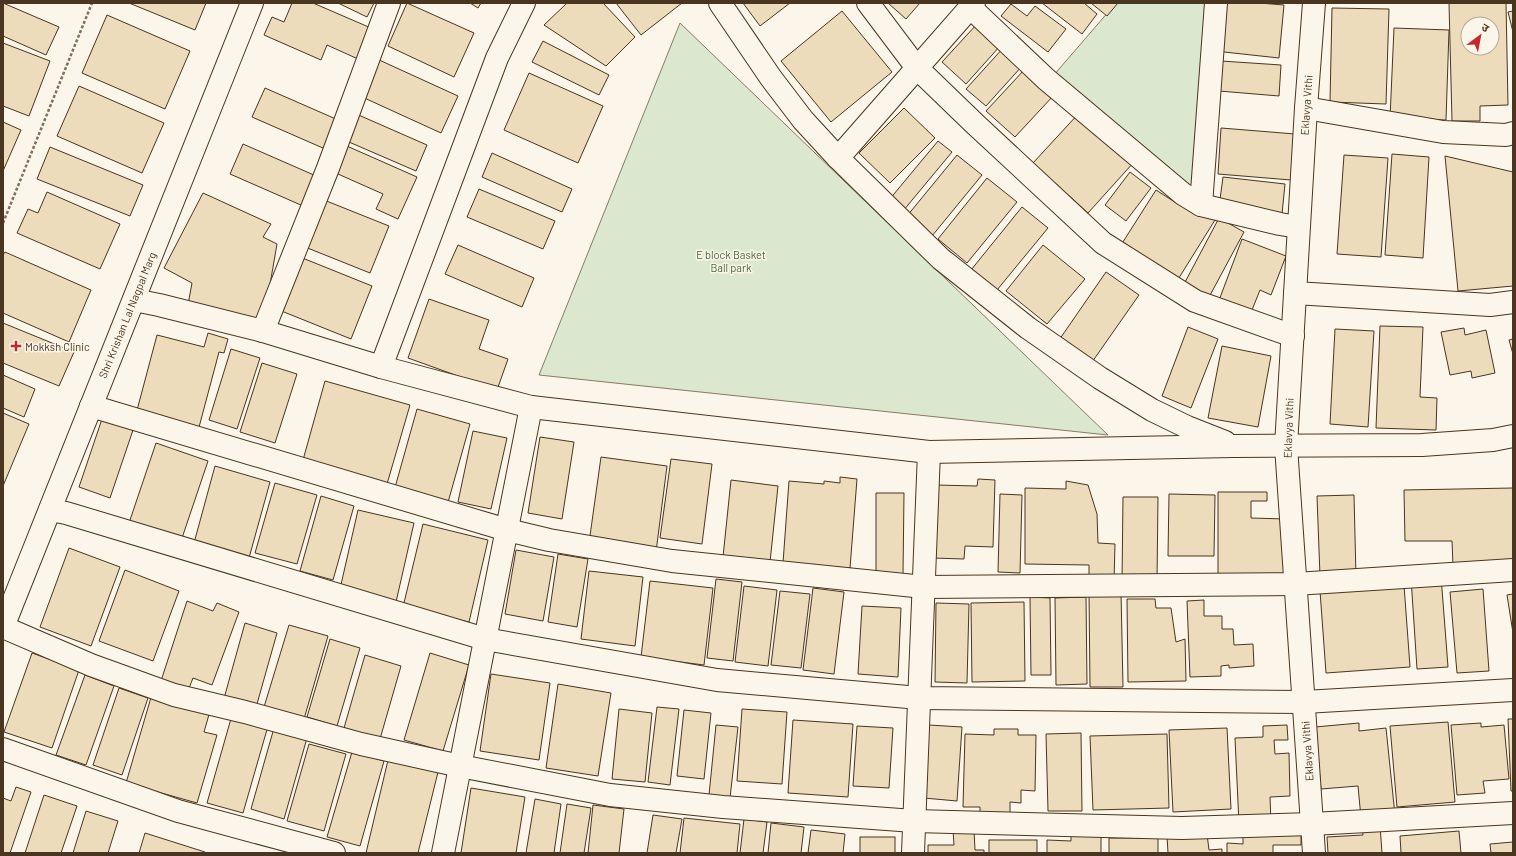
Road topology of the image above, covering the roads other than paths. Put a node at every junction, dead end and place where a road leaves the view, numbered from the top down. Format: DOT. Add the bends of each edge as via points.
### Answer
graph roads {
  1 [pos="252,3"];
  2 [pos="389,3"];
  3 [pos="524,3"];
  4 [pos="720,3"];
  5 [pos="868,3"];
  6 [pos="1216,3"];
  7 [pos="1314,3"];
  8 [pos="972,5"];
  9 [pos="917,68"];
  10 [pos="1306,108"];
  11 [pos="1513,133"];
  12 [pos="838,158"];
  13 [pos="1201,205"];
  14 [pos="1298,227"];
  15 [pos="1295,293"];
  16 [pos="134,300"];
  17 [pos="1513,302"];
  18 [pos="263,331"];
  19 [pos="1293,336"];
  20 [pos="381,367"];
  21 [pos="91,406"];
  22 [pos="531,408"];
  23 [pos="1513,436"];
  24 [pos="1233,446"];
  25 [pos="1286,446"];
  26 [pos="929,452"];
  27 [pos="50,510"];
  28 [pos="507,530"];
  29 [pos="1513,570"];
  30 [pos="1295,584"];
  31 [pos="924,587"];
  32 [pos="3,627"];
  33 [pos="485,639"];
  34 [pos="1513,690"];
  35 [pos="919,698"];
  36 [pos="1304,702"];
  37 [pos="3,749"];
  38 [pos="460,766"];
  39 [pos="1513,813"];
  40 [pos="914,821"];
  41 [pos="1312,824"];
  42 [pos="334,853"];
  43 [pos="443,853"];
  44 [pos="912,853"];
  45 [pos="1314,853"];
  1 -- 16 [label="street, Shri Krishan Lal Nagpal Marg"];
  2 -- 18 [label="street" via="328,168"];
  3 -- 20 [label="street" via="497,58"];
  4 -- 12 [label="street" via="771,78 803,120"];
  5 -- 9 [label="street"];
  6 -- 13 [label="street"];
  7 -- 10 [label="street, Eklavya Vithi"];
  8 -- 9 [label="street"];
  8 -- 13 [label="street" via="1046,79 1183,194"];
  9 -- 12 [label="street"];
  9 -- 19 [label="street" via="1103,243 1195,301"];
  10 -- 11 [label="street" via="1444,132 1506,135"];
  10 -- 14 [label="street, Eklavya Vithi"];
  12 -- 24 [label="street" via="941,259 1028,328 1152,410"];
  13 -- 14 [label="street"];
  14 -- 15 [label="street, Eklavya Vithi"];
  15 -- 17 [label="street" via="1490,305"];
  15 -- 19 [label="street, Eklavya Vithi"];
  16 -- 18 [label="street"];
  16 -- 21 [label="street, Shri Krishan Lal Nagpal Marg"];
  18 -- 20 [label="street"];
  19 -- 25 [label="street, Eklavya Vithi"];
  20 -- 22 [label="street"];
  21 -- 27 [label="street, Shri Krishan Lal Nagpal Marg"];
  21 -- 28 [label="street"];
  22 -- 26 [label="street"];
  22 -- 28 [label="street"];
  23 -- 25 [label="street" via="1422,445"];
  24 -- 25 [label="street"];
  24 -- 26 [label="street"];
  25 -- 30 [label="street, Eklavya Vithi"];
  26 -- 31 [label="street"];
  27 -- 32 [label="street, Shri Krishan Lal Nagpal Marg"];
  27 -- 33 [label="street"];
  28 -- 31 [label="street" via="549,540 672,561"];
  28 -- 33 [label="street"];
  29 -- 30 [label="street"];
  30 -- 31 [label="street"];
  30 -- 36 [label="street, Eklavya Vithi"];
  31 -- 35 [label="street"];
  32 -- 38 [label="street" via="91,665 174,695 361,744"];
  33 -- 35 [label="street" via="717,680"];
  33 -- 38 [label="street"];
  34 -- 36 [label="street"];
  35 -- 36 [label="street"];
  35 -- 40 [label="street"];
  36 -- 41 [label="street, Eklavya Vithi"];
  37 -- 42 [label="street" via="178,811"];
  38 -- 40 [label="street" via="610,796"];
  38 -- 43 [label="street"];
  39 -- 41 [label="street"];
  40 -- 41 [label="street" via="1182,828"];
  40 -- 44 [label="street"];
  41 -- 45 [label="street, Eklavya Vithi"];
}
